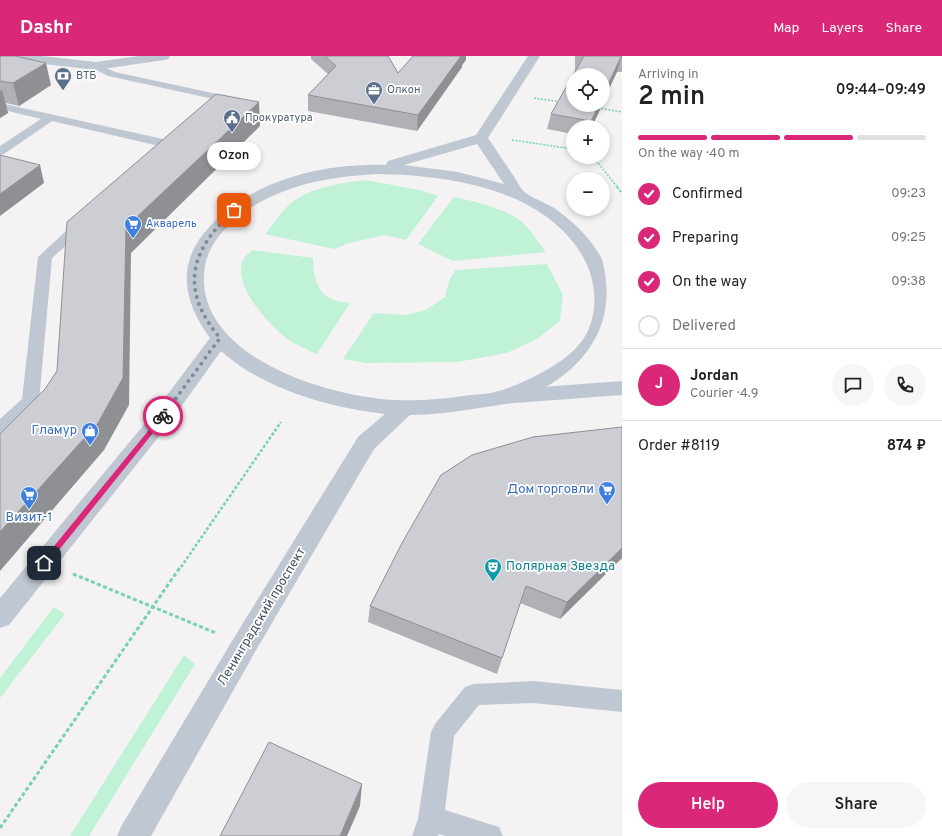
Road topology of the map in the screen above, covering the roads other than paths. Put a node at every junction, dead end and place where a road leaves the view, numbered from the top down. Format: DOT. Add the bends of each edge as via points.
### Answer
graph roads {
  1 [pos="24,56"];
  2 [pos="117,56"];
  3 [pos="164,56"];
  4 [pos="534,56"];
  5 [pos="96,66"];
  6 [pos="0,106"];
  7 [pos="49,118"];
  8 [pos="204,121"];
  9 [pos="185,135"];
  10 [pos="481,138"];
  11 [pos="172,145"];
  12 [pos="0,151"];
  13 [pos="161,154"];
  14 [pos="378,169"];
  15 [pos="520,197"];
  16 [pos="92,216"];
  17 [pos="220,338"];
  18 [pos="622,388"];
  19 [pos="502,397"];
  20 [pos="404,408"];
  21 [pos="0,428"];
  22 [pos="0,617"];
  23 [pos="622,701"];
  24 [pos="428,827"];
  25 [pos="134,836"];
  26 [pos="490,836"];
  1 -- 5 [label="street"];
  2 -- 5 [label="street"];
  3 -- 5 [label="street"];
  4 -- 10 [label="street"];
  5 -- 8 [label="lane" via="112,74 213,96 223,107"];
  6 -- 7 [label="lane"];
  7 -- 11 [label="lane"];
  7 -- 12 [label="lane"];
  9 -- 11 [label="lane"];
  10 -- 14 [label="street"];
  10 -- 15 [label="street"];
  11 -- 13 [label="lane"];
  14 -- 15 [label="street" via="420,170 454,176 483,183"];
  14 -- 17 [label="street" via="322,174 291,183 247,202 234,210 215,229 196,262 195,287 197,300 210,326"];
  15 -- 19 [label="street" via="534,202 560,219 592,251 606,287 605,313 595,338 571,362 540,382"];
  16 -- 21 [label="lane" via="46,257 30,400"];
  17 -- 20 [label="street" via="247,362 306,390 351,403"];
  17 -- 22 [label="street" via="160,420"];
  18 -- 19 [label="street"];
  19 -- 20 [label="street" via="452,406"];
  20 -- 25 [label="street, Ленинградский проспект" via="366,443 244,644"];
  23 -- 24 [label="lane" via="533,692 473,695 443,732"];
  24 -- 26 [label="lane"];
}
